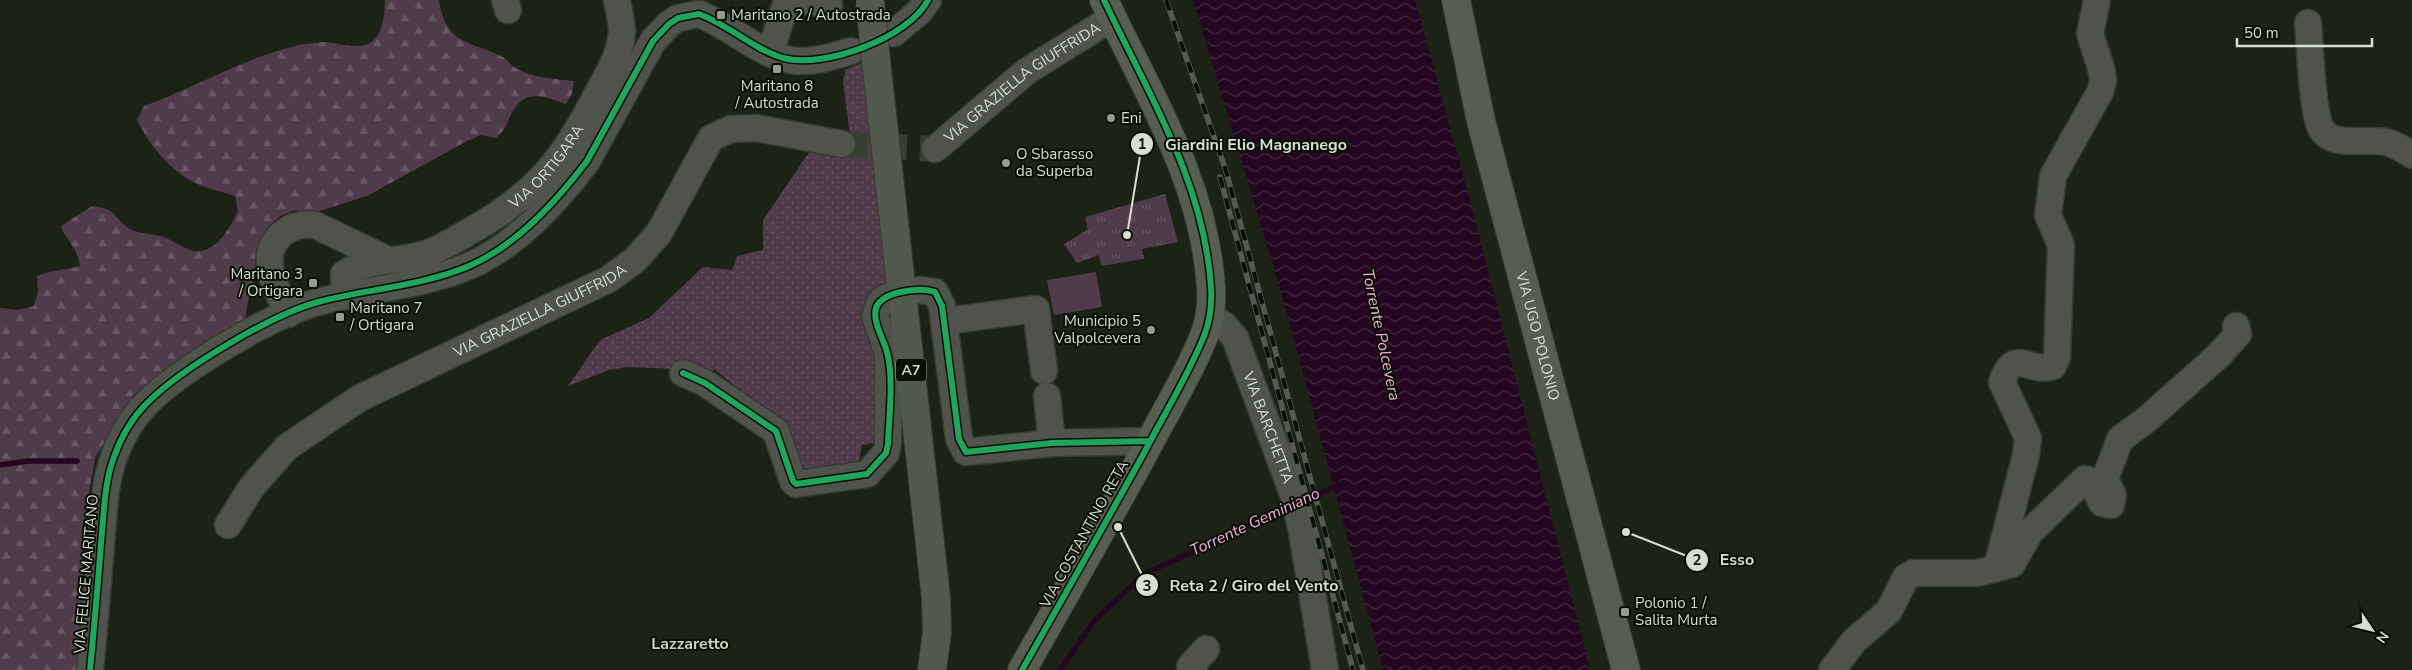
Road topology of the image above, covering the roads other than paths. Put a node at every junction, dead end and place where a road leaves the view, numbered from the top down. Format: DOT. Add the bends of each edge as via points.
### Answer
graph roads {
  1 [pos="617,0"];
  2 [pos="790,0"];
  3 [pos="803,0"];
  4 [pos="928,0"];
  5 [pos="1456,0"];
  6 [pos="2097,0"];
  7 [pos="870,2"];
  8 [pos="828,5"];
  9 [pos="1108,9"];
  10 [pos="2308,22"];
  11 [pos="894,33"];
  12 [pos="851,51"];
  13 [pos="770,53"];
  14 [pos="842,144"];
  15 [pos="935,149"];
  16 [pos="2412,155"];
  17 [pos="388,260"];
  18 [pos="919,290"];
  19 [pos="345,296"];
  20 [pos="886,296"];
  21 [pos="288,314"];
  22 [pos="1209,316"];
  23 [pos="946,321"];
  24 [pos="2236,326"];
  25 [pos="683,373"];
  26 [pos="1150,440"];
  27 [pos="1052,443"];
  28 [pos="228,525"];
  29 [pos="1997,568"];
  30 [pos="90,670"];
  31 [pos="932,670"];
  32 [pos="1022,670"];
  33 [pos="1325,670"];
  34 [pos="1626,670"];
  35 [pos="1832,670"];
  1 -- 17 [label="street, VIA ORTIGARA" via="622,30 614,61 568,148 546,175 503,213 443,246 412,257"];
  2 -- 13 [label="street"];
  3 -- 8 [label="street"];
  4 -- 11 [label="street"];
  5 -- 34 [label="main road, VIA UGO POLONIO" via="1482,121"];
  6 -- 29 [label="street" via="2090,34 2103,81 2053,176 2048,216 2061,245 2057,357 2053,366 2045,369 2021,362 2012,364 2002,382 2028,438"];
  7 -- 31 [label="highway, A7, bridge" via="936,598 937,632"];
  9 -- 15 [label="street, VIA GRAZIELLA GIUFFRIDA" via="1027,71"];
  9 -- 22 [label="main road, VIA COSTANTINO RETA" via="1192,188 1205,237 1211,289"];
  10 -- 16 [label="street" via="2321,128 2331,138 2339,140 2386,140"];
  12 -- 13 [label="street, VIA FELICE MARITANO" via="828,58 797,61"];
  13 -- 19 [label="street, VIA FELICE MARITANO" via="704,16 688,14 678,18 653,41 587,161 560,195 523,230 469,266 440,276"];
  14 -- 28 [label="street, VIA GRAZIELLA GIUFFRIDA" via="756,128 731,129 711,138 659,234 635,260 609,279 360,398 287,447 251,488"];
  17 -- 19 [label="street, VIA ORTIGARA" via="360,266 344,274"];
  17 -- 21 [label="street" via="315,225 292,227 274,241 269,264"];
  18 -- 23 [label="street" via="934,292 940,298"];
  19 -- 21 [label="street, VIA FELICE MARITANO" via="316,302"];
  20 -- 25 [label="street" via="875,316 888,354 888,444 886,453 866,474 796,484 776,431 706,383"];
  21 -- 30 [label="street, VIA FELICE MARITANO" via="196,364 147,403 121,440 106,490"];
  22 -- 26 [label="main road, VIA COSTANTINO RETA" via="1205,334 1189,368"];
  22 -- 33 [label="street, VIA BARCHETTA" via="1235,338 1293,494"];
  23 -- 27 [label="street" via="959,439 966,452"];
  23 -- 27 [label="street" via="1036,309"];
  24 -- 29 [label="street" via="2238,334 2218,356 2120,439 2105,479 2113,496 2111,505 2102,503 2091,481 2081,480 2066,499 2030,532 2012,564"];
  26 -- 27 [label="street"];
  26 -- 32 [label="main road, VIA COSTANTINO RETA"];
  29 -- 35 [label="street" via="1978,573 1914,573 1906,577 1890,610 1854,641"];
}
